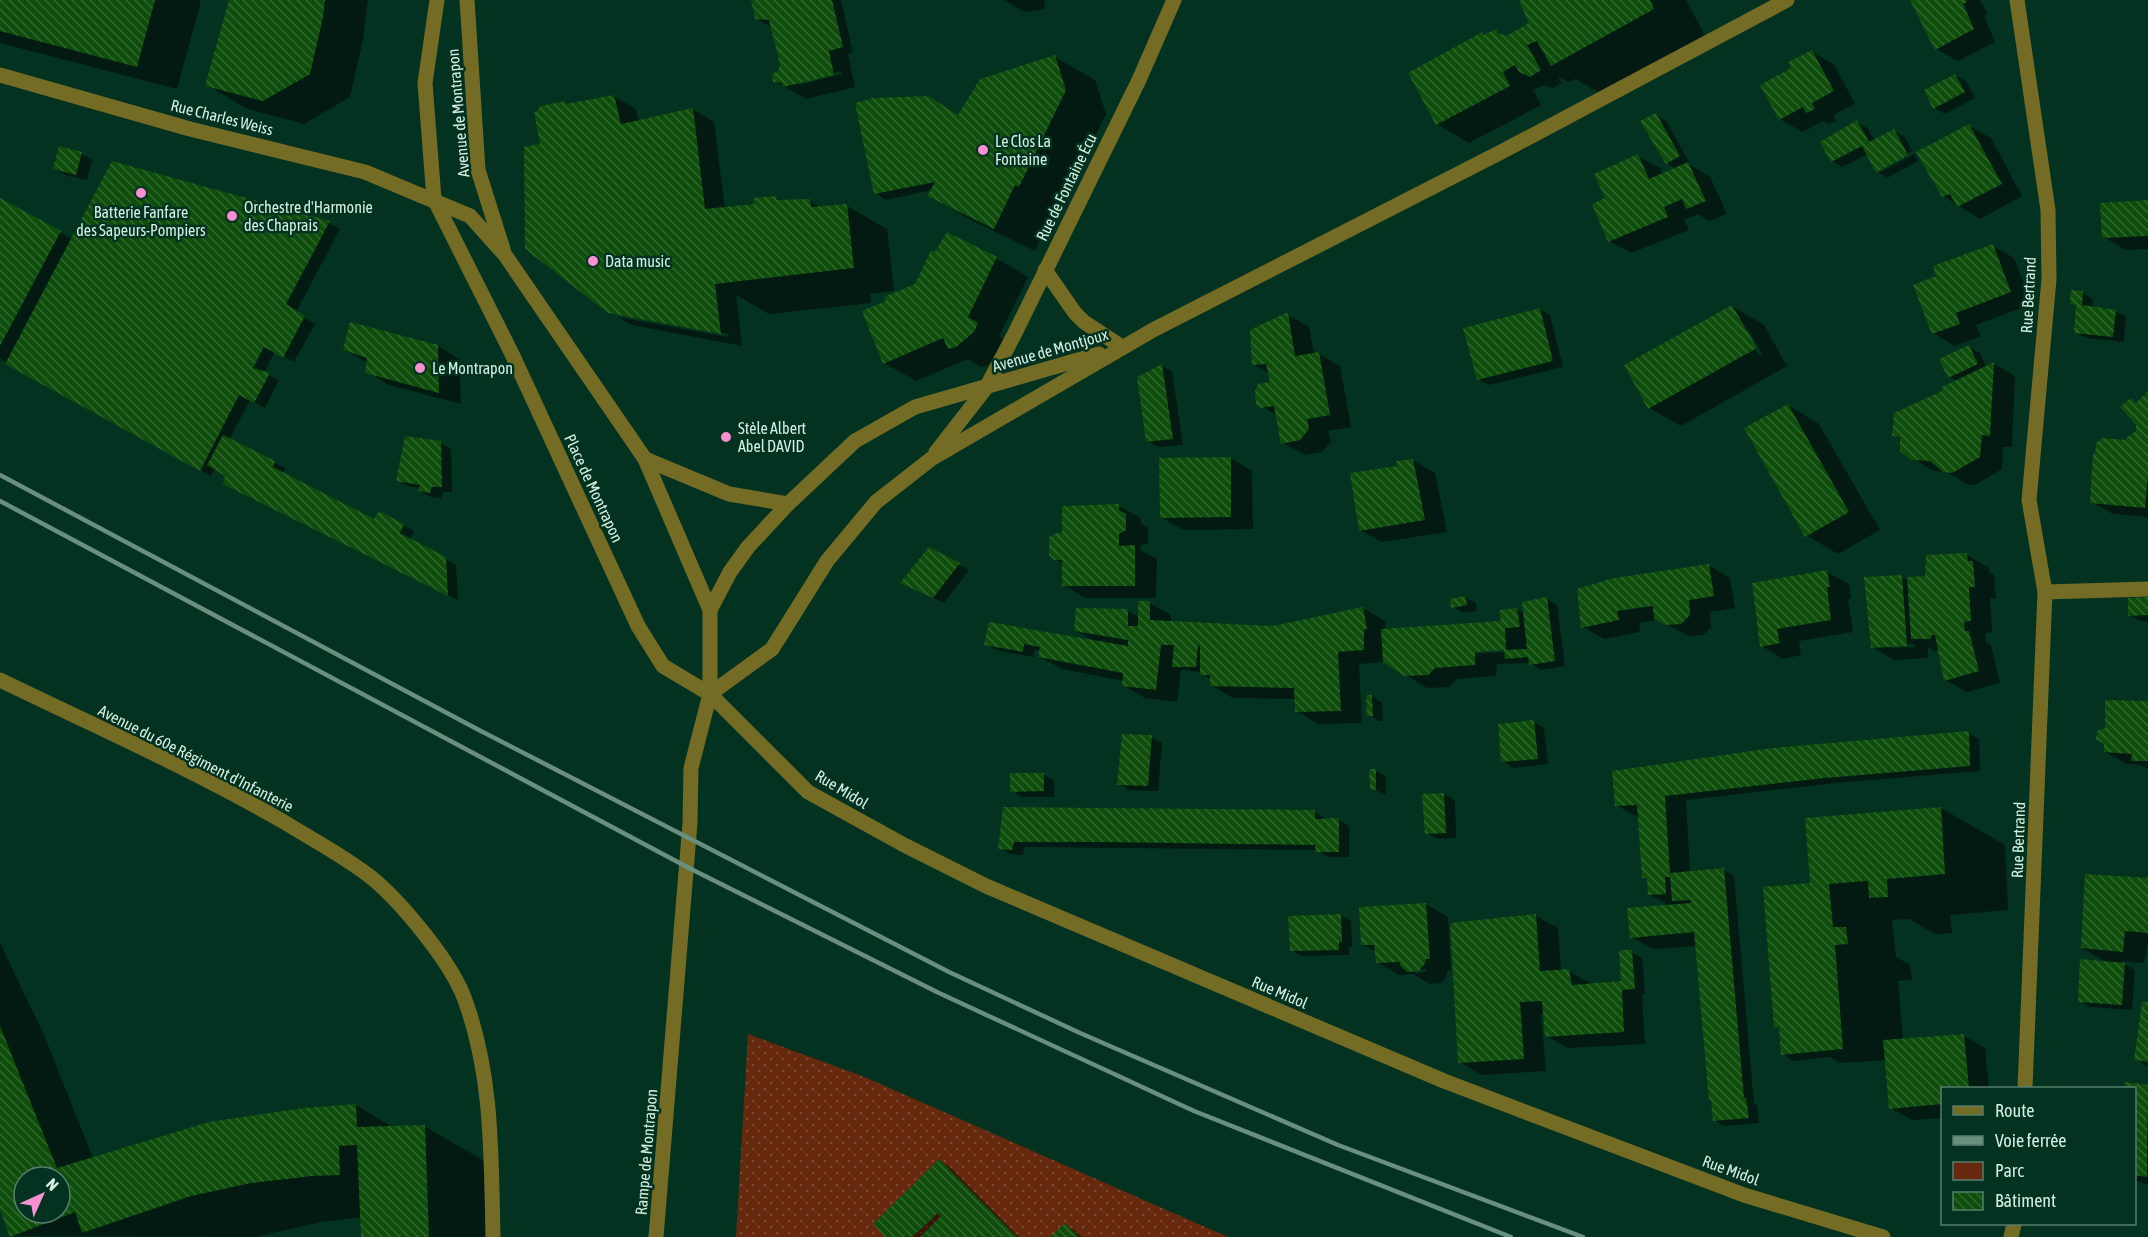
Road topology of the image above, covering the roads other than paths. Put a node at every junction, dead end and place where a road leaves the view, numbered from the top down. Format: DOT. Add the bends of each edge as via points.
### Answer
graph roads {
  1 [pos="436,0"];
  2 [pos="466,0"];
  3 [pos="1174,0"];
  4 [pos="1787,0"];
  5 [pos="2017,0"];
  6 [pos="0,75"];
  7 [pos="434,199"];
  8 [pos="505,255"];
  9 [pos="1045,270"];
  10 [pos="1122,347"];
  11 [pos="986,388"];
  12 [pos="645,459"];
  13 [pos="931,459"];
  14 [pos="788,504"];
  15 [pos="2148,589"];
  16 [pos="2045,592"];
  17 [pos="710,610"];
  18 [pos="0,680"];
  19 [pos="710,694"];
  20 [pos="2025,1087"];
  21 [pos="493,1237"];
  22 [pos="656,1237"];
  23 [pos="1883,1237"];
  1 -- 7 [label="street, Avenue de Montrapon" via="425,83"];
  2 -- 8 [label="street, Avenue de Montrapon" via="478,170"];
  3 -- 9 [label="street, Rue de Fontaine Écu"];
  4 -- 10 [label="street"];
  5 -- 16 [label="street, Rue Bertrand" via="2048,210 2049,279 2029,500"];
  6 -- 7 [label="street, Rue Charles Weiss" via="190,129 354,168"];
  7 -- 8 [label="street, Rue Charles Weiss" via="470,216"];
  7 -- 19 [label="street, Place de Montrapon" via="512,354 638,626 663,666"];
  8 -- 12 [label="street"];
  9 -- 10 [label="street, Avenue de Montjoux" via="1079,318"];
  9 -- 11 [label="street, Rue de Fontaine Écu"];
  10 -- 11 [label="street, Avenue de Montjoux"];
  10 -- 13 [label="street"];
  11 -- 13 [label="street, Rue de Fontaine Écu"];
  11 -- 14 [label="street" via="915,407 855,441"];
  12 -- 14 [label="street" via="729,494"];
  12 -- 17 [label="street"];
  13 -- 19 [label="street" via="876,502 827,561 772,649"];
  14 -- 17 [label="street" via="748,547"];
  15 -- 16 [label="street"];
  16 -- 20 [label="street, Rue Bertrand"];
  17 -- 19 [label="street"];
  18 -- 21 [label="street, Avenue du 60e Régiment d'Infanterie" via="245,800 341,856 373,879 405,913 442,958 464,997 475,1033 490,1112"];
  19 -- 22 [label="street, Rampe de Montrapon" via="691,768 690,823"];
  19 -- 23 [label="street, Rue Midol" via="808,792 986,886 1444,1081 1744,1195"];
}
